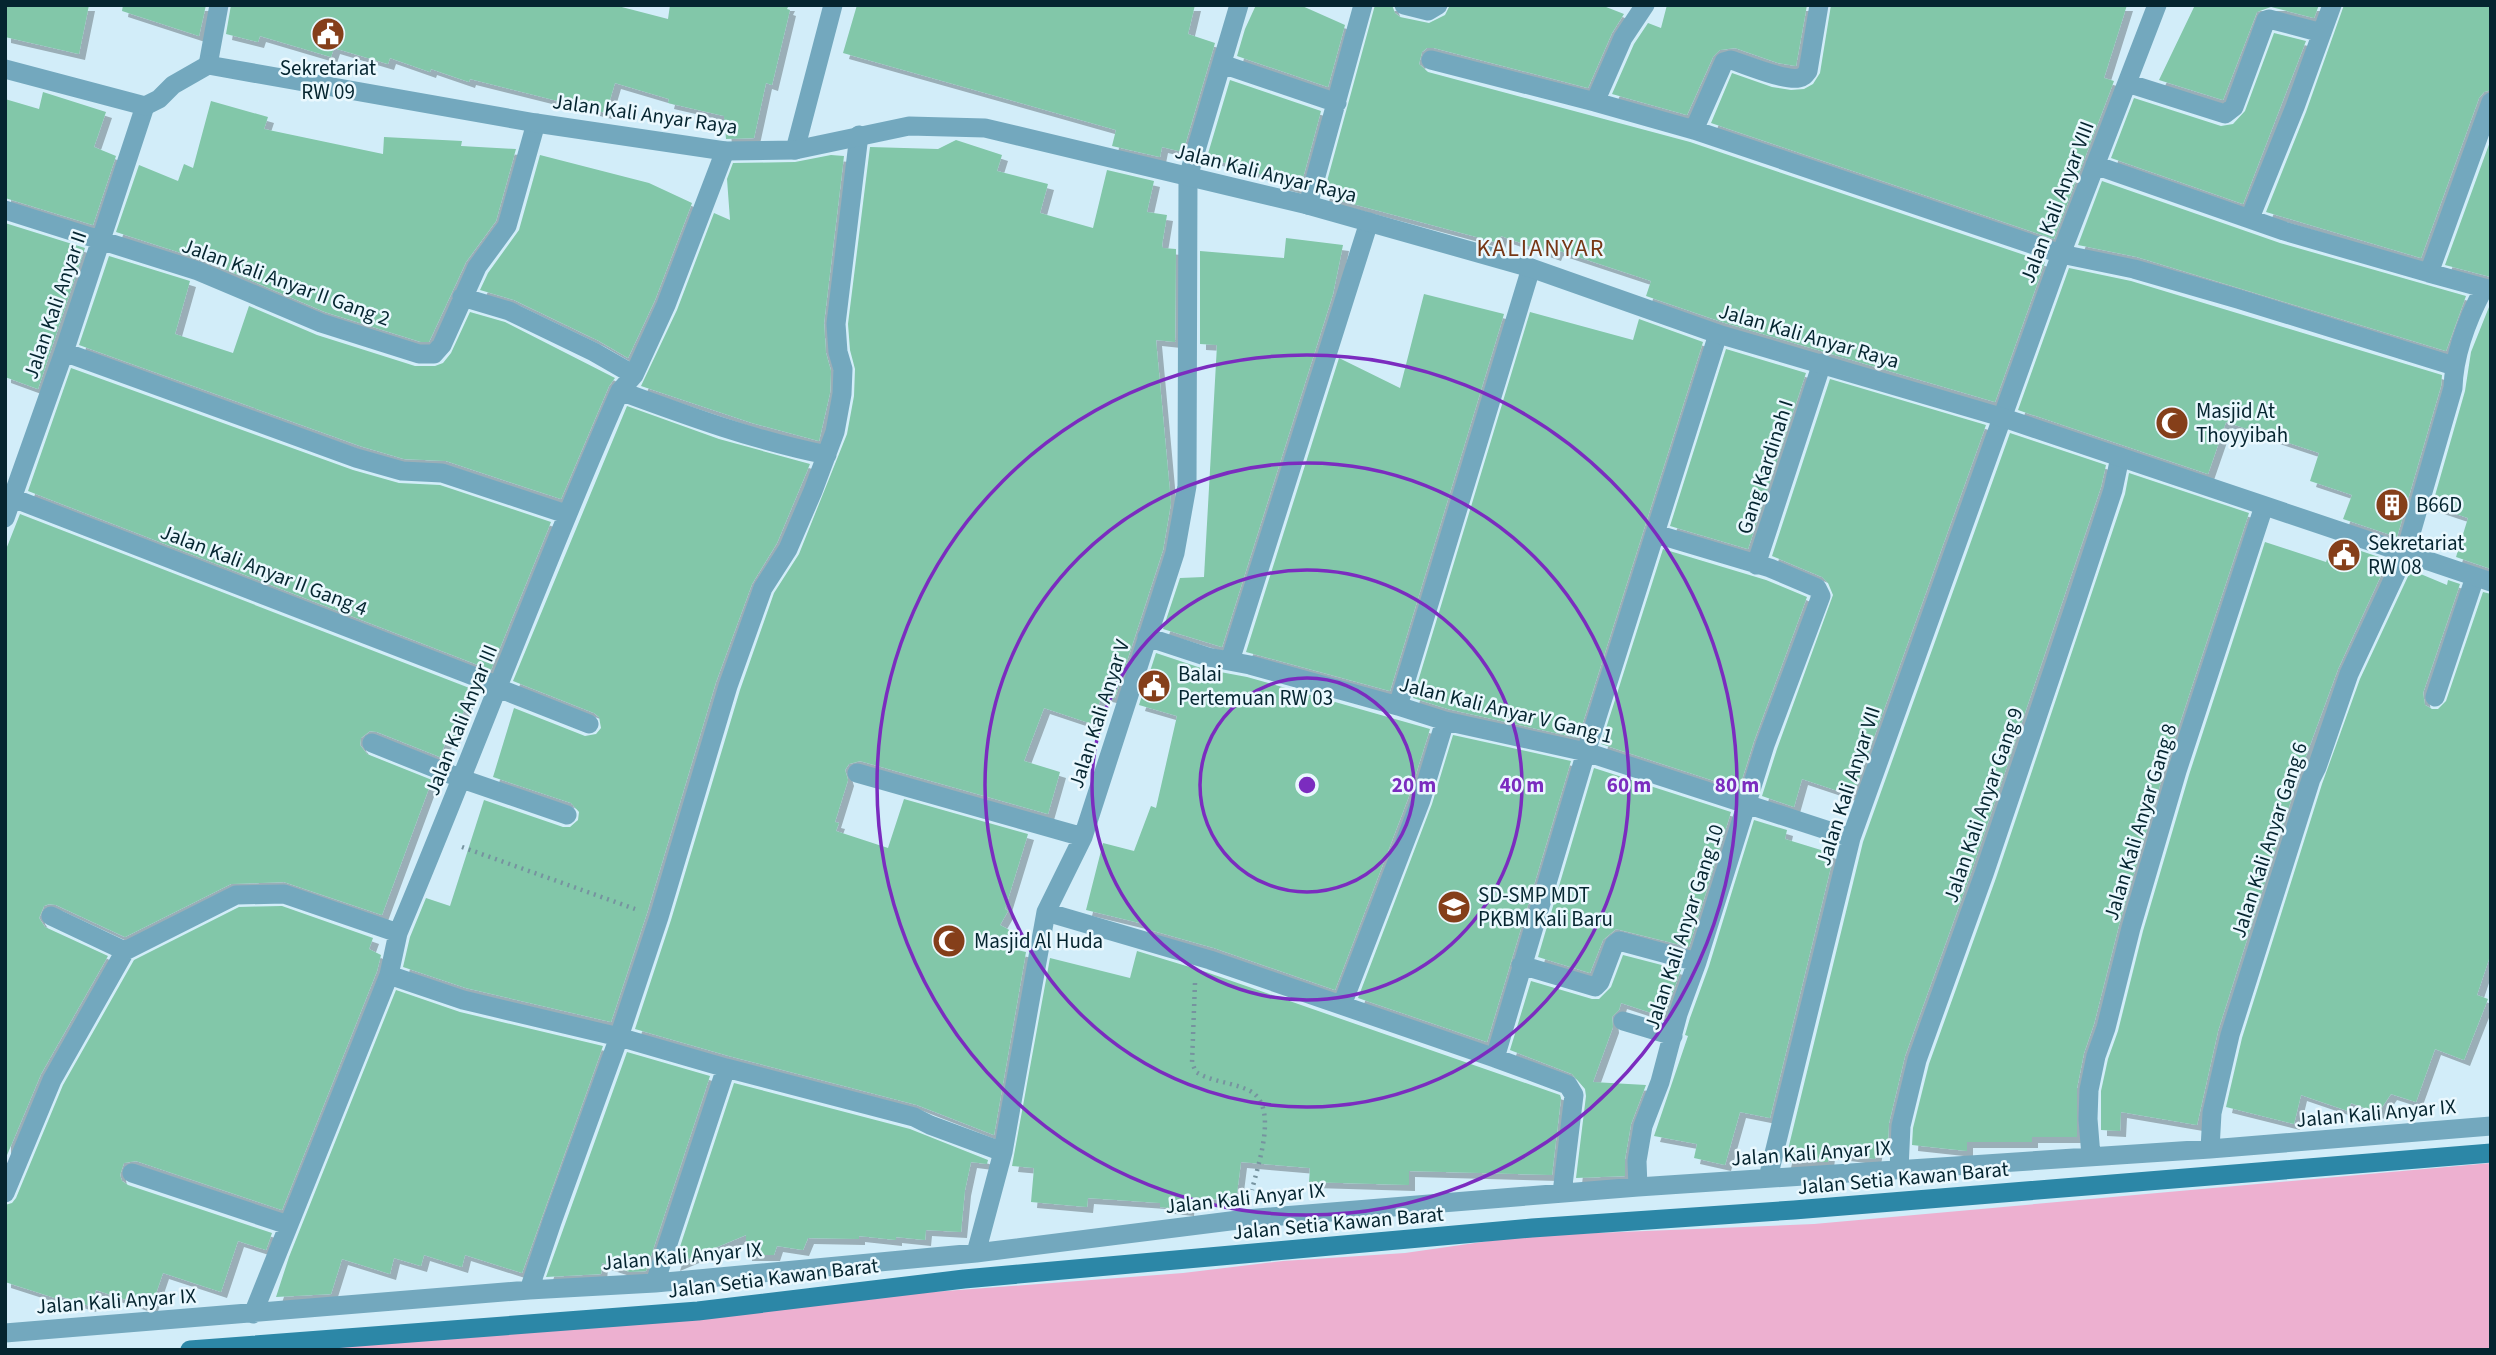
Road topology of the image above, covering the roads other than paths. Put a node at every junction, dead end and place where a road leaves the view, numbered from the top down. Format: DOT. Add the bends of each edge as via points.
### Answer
graph roads {
  1 [pos="219,5"];
  2 [pos="833,5"];
  3 [pos="1239,5"];
  4 [pos="1363,5"];
  5 [pos="1404,5"];
  6 [pos="1438,5"];
  7 [pos="1644,5"];
  8 [pos="1819,5"];
  9 [pos="2157,5"];
  10 [pos="2332,5"];
  11 [pos="2322,33"];
  12 [pos="1430,60"];
  13 [pos="1222,64"];
  14 [pos="208,65"];
  15 [pos="5,69"];
  16 [pos="2127,83"];
  17 [pos="1595,102"];
  18 [pos="2491,102"];
  19 [pos="1337,103"];
  20 [pos="145,106"];
  21 [pos="536,122"];
  22 [pos="1693,130"];
  23 [pos="859,135"];
  24 [pos="725,150"];
  25 [pos="795,150"];
  26 [pos="2095,165"];
  27 [pos="1188,177"];
  28 [pos="1308,205"];
  29 [pos="5,210"];
  30 [pos="2250,219"];
  31 [pos="1369,222"];
  32 [pos="101,240"];
  33 [pos="2061,254"];
  34 [pos="1531,268"];
  35 [pos="2429,273"];
  36 [pos="2487,289"];
  37 [pos="462,297"];
  38 [pos="1718,334"];
  39 [pos="64,352"];
  40 [pos="1822,363"];
  41 [pos="2454,366"];
  42 [pos="634,375"];
  43 [pos="620,391"];
  44 [pos="2001,416"];
  45 [pos="827,455"];
  46 [pos="2120,457"];
  47 [pos="9,497"];
  48 [pos="2264,506"];
  49 [pos="566,514"];
  50 [pos="5,518"];
  51 [pos="1656,534"];
  52 [pos="2404,554"];
  53 [pos="1756,565"];
  54 [pos="2483,579"];
  55 [pos="1147,638"];
  56 [pos="1230,661"];
  57 [pos="499,687"];
  58 [pos="2435,697"];
  59 [pos="1398,706"];
  60 [pos="1445,721"];
  61 [pos="589,724"];
  62 [pos="372,743"];
  63 [pos="1586,752"];
  64 [pos="857,772"];
  65 [pos="462,779"];
  66 [pos="1747,803"];
  67 [pos="567,815"];
  68 [pos="1083,837"];
  69 [pos="1851,838"];
  70 [pos="1046,912"];
  71 [pos="51,916"];
  72 [pos="398,933"];
  73 [pos="125,950"];
  74 [pos="1697,962"];
  75 [pos="1521,965"];
  76 [pos="389,975"];
  77 [pos="1342,1005"];
  78 [pos="1623,1021"];
  79 [pos="1673,1036"];
  80 [pos="619,1037"];
  81 [pos="1495,1058"];
  82 [pos="726,1068"];
  83 [pos="2490,1122"];
  84 [pos="2210,1149"];
  85 [pos="1003,1152"];
  86 [pos="2491,1153"];
  87 [pos="2091,1156"];
  88 [pos="1899,1169"];
  89 [pos="132,1173"];
  90 [pos="1768,1178"];
  91 [pos="1638,1187"];
  92 [pos="5,1193"];
  93 [pos="1562,1193"];
  94 [pos="288,1226"];
  95 [pos="976,1253"];
  96 [pos="655,1283"];
  97 [pos="529,1290"];
  98 [pos="253,1314"];
  99 [pos="5,1333"];
  100 [pos="190,1350"];
  1 -- 14 [label="street"];
  2 -- 25 [label="street"];
  3 -- 13 [label="street, Jalan Kali Anyar V"];
  4 -- 19 [label="street"];
  5 -- 6 [label="street" via="1429,11"];
  7 -- 17 [label="street" via="1623,38"];
  8 -- 22 [label="street" via="1804,75 1789,78 1724,62"];
  9 -- 16 [label="street, Jalan Kali Anyar VIII"];
  10 -- 11 [label="street"];
  11 -- 16 [label="street" via="2266,20 2234,107 2225,114"];
  11 -- 30 [label="street"];
  12 -- 17 [label="street"];
  13 -- 19 [label="street"];
  13 -- 27 [label="street, Jalan Kali Anyar V"];
  14 -- 20 [label="street"];
  14 -- 21 [label="street, Jalan Kali Anyar Raya"];
  15 -- 20 [label="street"];
  16 -- 26 [label="street, Jalan Kali Anyar VIII"];
  17 -- 22 [label="street"];
  18 -- 35 [label="street"];
  19 -- 28 [label="street"];
  20 -- 32 [label="street, Jalan Kali Anyar II"];
  21 -- 24 [label="street, Jalan Kali Anyar Raya"];
  21 -- 37 [label="street, Jalan Kali Anyar II Gang 2" via="507,226"];
  22 -- 33 [label="street"];
  23 -- 25 [label="street, Jalan Kali Anyar Raya"];
  23 -- 27 [label="street, Jalan Kali Anyar Raya" via="909,126 985,128"];
  23 -- 45 [label="street" via="836,324 844,369 842,394"];
  24 -- 25 [label="street, Jalan Kali Anyar Raya"];
  24 -- 42 [label="street, Jalan Kali Anyar III"];
  26 -- 30 [label="street"];
  26 -- 33 [label="street, Jalan Kali Anyar VIII"];
  27 -- 28 [label="street, Jalan Kali Anyar Raya"];
  27 -- 55 [label="street, Jalan Kali Anyar V" via="1186,486 1175,553"];
  28 -- 31 [label="street, Jalan Kali Anyar Raya"];
  29 -- 32 [label="street, Jalan Kali Anyar II Gang 2"];
  30 -- 35 [label="street"];
  31 -- 34 [label="street, Jalan Kali Anyar Raya"];
  31 -- 56 [label="street"];
  32 -- 37 [label="street, Jalan Kali Anyar II Gang 2" via="198,271 321,323 419,354 434,354 442,345"];
  32 -- 39 [label="street, Jalan Kali Anyar II"];
  33 -- 41 [label="street" via="2238,299"];
  33 -- 44 [label="street, Jalan Kali Anyar VIII"];
  34 -- 38 [label="street, Jalan Kali Anyar Raya"];
  34 -- 59 [label="street"];
  35 -- 36 [label="street"];
  36 -- 41 [label="street, Jalan Kali Anyar Gang 6"];
  37 -- 42 [label="street" via="509,311"];
  38 -- 40 [label="street, Jalan Kali Anyar Raya"];
  38 -- 51 [label="street"];
  39 -- 47 [label="street, Jalan Kali Anyar II"];
  39 -- 49 [label="street" via="356,458 402,471 442,473"];
  40 -- 44 [label="street, Jalan Kali Anyar Raya"];
  40 -- 53 [label="street, Gang Kardinah I"];
  41 -- 52 [label="street, Jalan Kali Anyar Gang 6" via="2453,388"];
  42 -- 43 [label="street, Jalan Kali Anyar III"];
  43 -- 45 [label="street" via="714,425"];
  43 -- 49 [label="street, Jalan Kali Anyar III"];
  44 -- 46 [label="street, Jalan Kali Anyar Raya"];
  44 -- 69 [label="street, Jalan Kali Anyar VII"];
  45 -- 80 [label="street" via="788,549 763,588 728,685"];
  46 -- 48 [label="street, Jalan Kali Anyar Raya"];
  46 -- 88 [label="street, Jalan Kali Anyar Gang 9" via="2076,602 1917,1060 1901,1126"];
  47 -- 50 [label="street, Jalan Kali Anyar II"];
  47 -- 57 [label="street, Jalan Kali Anyar II Gang 4"];
  48 -- 52 [label="street, Jalan Kali Anyar Raya"];
  48 -- 87 [label="street, Jalan Kali Anyar Gang 8" via="2177,771 2095,1056 2089,1090"];
  49 -- 57 [label="street, Jalan Kali Anyar III"];
  51 -- 53 [label="street, Gang Kardinah I"];
  51 -- 63 [label="street"];
  52 -- 54 [label="street, Jalan Kali Anyar Raya"];
  52 -- 84 [label="street, Jalan Kali Anyar Gang 6" via="2349,674 2311,779 2230,1035 2212,1113"];
  53 -- 66 [label="street, Jalan Kali Anyar Gang 10" via="1817,588 1821,596"];
  54 -- 58 [label="street"];
  55 -- 56 [label="street, Jalan Kali Anyar V Gang 1"];
  55 -- 68 [label="street, Jalan Kali Anyar V"];
  56 -- 59 [label="street, Jalan Kali Anyar V Gang 1"];
  57 -- 61 [label="street, Jalan Kali Anyar II Gang 4"];
  57 -- 65 [label="street, Jalan Kali Anyar III"];
  59 -- 60 [label="street, Jalan Kali Anyar V Gang 1"];
  60 -- 63 [label="street, Jalan Kali Anyar V Gang 1"];
  60 -- 77 [label="street" via="1421,800"];
  62 -- 65 [label="street"];
  63 -- 66 [label="street, Jalan Kali Anyar V Gang 1"];
  63 -- 75 [label="street"];
  64 -- 68 [label="street"];
  65 -- 67 [label="street"];
  65 -- 72 [label="street, Jalan Kali Anyar III"];
  66 -- 69 [label="street, Jalan Kali Anyar V Gang 1"];
  66 -- 74 [label="street, Jalan Kali Anyar Gang 10"];
  68 -- 70 [label="street, Jalan Kali Anyar V"];
  69 -- 90 [label="street, Jalan Kali Anyar VII"];
  70 -- 77 [label="street"];
  70 -- 85 [label="street, Jalan Kali Anyar V"];
  71 -- 73 [label="street"];
  72 -- 73 [label="street" via="284,894 236,895"];
  72 -- 76 [label="street, Jalan Kali Anyar III"];
  73 -- 92 [label="street" via="52,1080"];
  74 -- 75 [label="street" via="1619,941 1595,987"];
  74 -- 79 [label="street, Jalan Kali Anyar Gang 10"];
  75 -- 81 [label="street"];
  76 -- 80 [label="street" via="463,1000"];
  76 -- 94 [label="street, Jalan Kali Anyar III"];
  77 -- 81 [label="street"];
  78 -- 79 [label="street"];
  79 -- 91 [label="street, Jalan Kali Anyar Gang 10" via="1643,1126"];
  80 -- 82 [label="street"];
  80 -- 97 [label="street"];
  81 -- 93 [label="street" via="1573,1090"];
  82 -- 85 [label="street" via="914,1117"];
  82 -- 96 [label="street"];
  83 -- 84 [label="street, Jalan Kali Anyar IX"];
  84 -- 87 [label="street, Jalan Kali Anyar IX"];
  85 -- 95 [label="street, Jalan Kali Anyar V"];
  86 -- 100 [label="main road, Jalan Setia Kawan Barat" via="1532,1228 964,1279 698,1311"];
  87 -- 88 [label="street, Jalan Kali Anyar IX"];
  88 -- 90 [label="street, Jalan Kali Anyar IX"];
  89 -- 94 [label="street"];
  90 -- 91 [label="street, Jalan Kali Anyar IX"];
  91 -- 93 [label="street, Jalan Kali Anyar IX"];
  93 -- 95 [label="street, Jalan Kali Anyar IX" via="1246,1219"];
  94 -- 98 [label="street, Jalan Kali Anyar III"];
  95 -- 96 [label="street, Jalan Kali Anyar IX"];
  96 -- 97 [label="street, Jalan Kali Anyar IX"];
  97 -- 98 [label="street, Jalan Kali Anyar IX"];
  98 -- 99 [label="street, Jalan Kali Anyar IX"];
}
